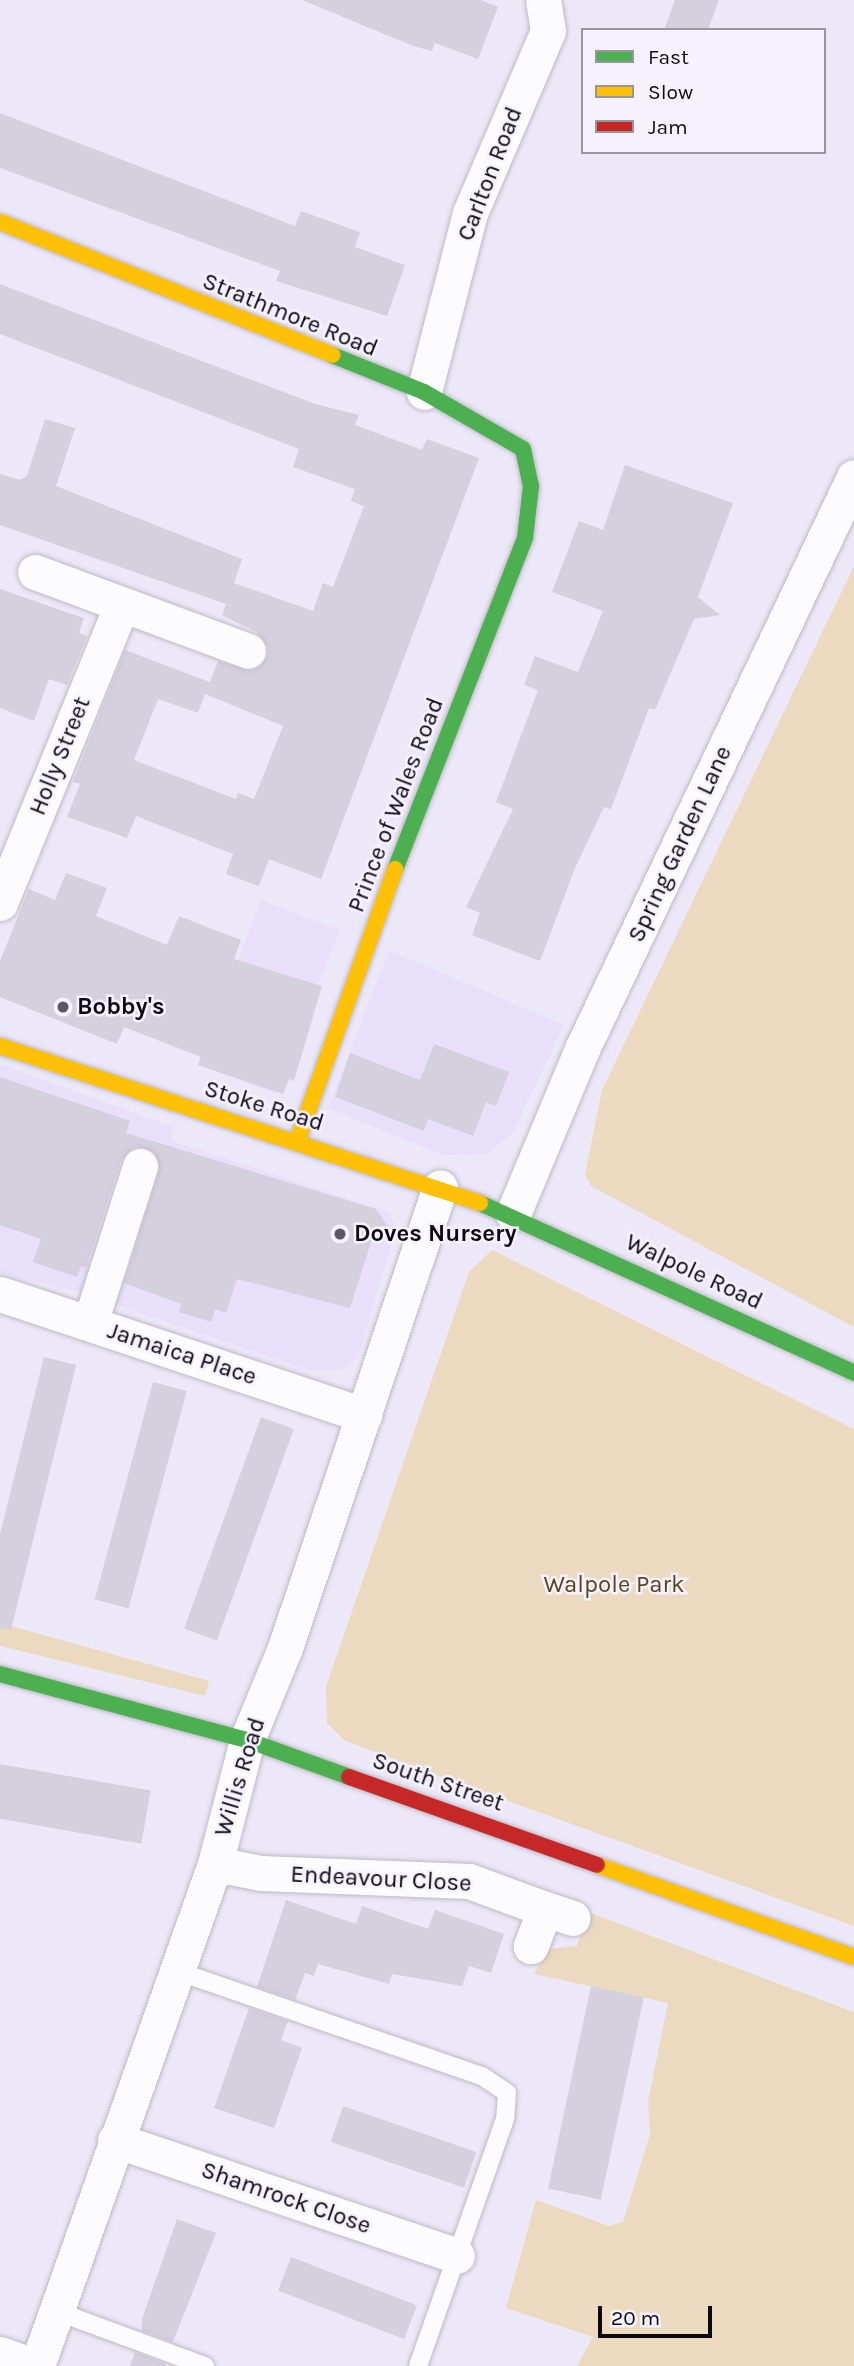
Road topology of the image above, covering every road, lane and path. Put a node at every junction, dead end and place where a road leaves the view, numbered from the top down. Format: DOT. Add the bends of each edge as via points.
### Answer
graph roads {
  1 [pos="550,4"];
  2 [pos="0,222"];
  3 [pos="424,392"];
  4 [pos="854,477"];
  5 [pos="531,486"];
  6 [pos="35,572"];
  7 [pos="120,609"];
  8 [pos="248,651"];
  9 [pos="0,903"];
  10 [pos="0,1045"];
  11 [pos="298,1139"];
  12 [pos="140,1166"];
  13 [pos="440,1188"];
  14 [pos="513,1214"];
  15 [pos="0,1294"];
  16 [pos="90,1323"];
  17 [pos="854,1373"];
  18 [pos="364,1415"];
  19 [pos="0,1674"];
  20 [pos="247,1740"];
  21 [pos="215,1864"];
  22 [pos="531,1947"];
  23 [pos="854,1957"];
  24 [pos="174,1970"];
  25 [pos="115,2140"];
  26 [pos="457,2256"];
  27 [pos="56,2312"];
  28 [pos="0,2354"];
  29 [pos="35,2366"];
  30 [pos="205,2366"];
  31 [pos="418,2366"];
  1 -- 3 [label="street, Carlton Road" via="548,31 470,214"];
  2 -- 3 [label="street, Strathmore Road"];
  3 -- 5 [label="street, Strathmore Road" via="523,449"];
  4 -- 14 [label="street, Spring Garden Lane" via="583,1046"];
  5 -- 11 [label="street, Prince of Wales Road" via="525,538 345,997"];
  6 -- 7 [label="street"];
  7 -- 8 [label="street"];
  7 -- 9 [label="street, Holly Street"];
  10 -- 11 [label="street, Stoke Road"];
  11 -- 13 [label="street, Stoke Road"];
  12 -- 16 [label="street"];
  13 -- 14 [label="street, Stoke Road"];
  13 -- 18 [label="street, Willis Road"];
  14 -- 17 [label="street, Walpole Road"];
  15 -- 16 [label="street, Jamaica Place"];
  16 -- 18 [label="street, Jamaica Place"];
  18 -- 20 [label="street, Willis Road" via="285,1648"];
  19 -- 20 [label="street, South Street"];
  20 -- 21 [label="street, Willis Road"];
  20 -- 23 [label="street, South Street"];
  21 -- 22 [label="street, Endeavour Close" via="261,1873 449,1878 559,1913"];
  21 -- 24 [label="street, Willis Road"];
  24 -- 25 [label="street, Willis Road"];
  24 -- 26 [label="lane" via="500,2085 509,2107"];
  25 -- 26 [label="street, Shamrock Close"];
  25 -- 27 [label="street, Willis Road"];
  26 -- 31 [label="lane"];
  27 -- 29 [label="street, Willis Road"];
  27 -- 30 [label="lane"];
  28 -- 29 [label="street"];
}
